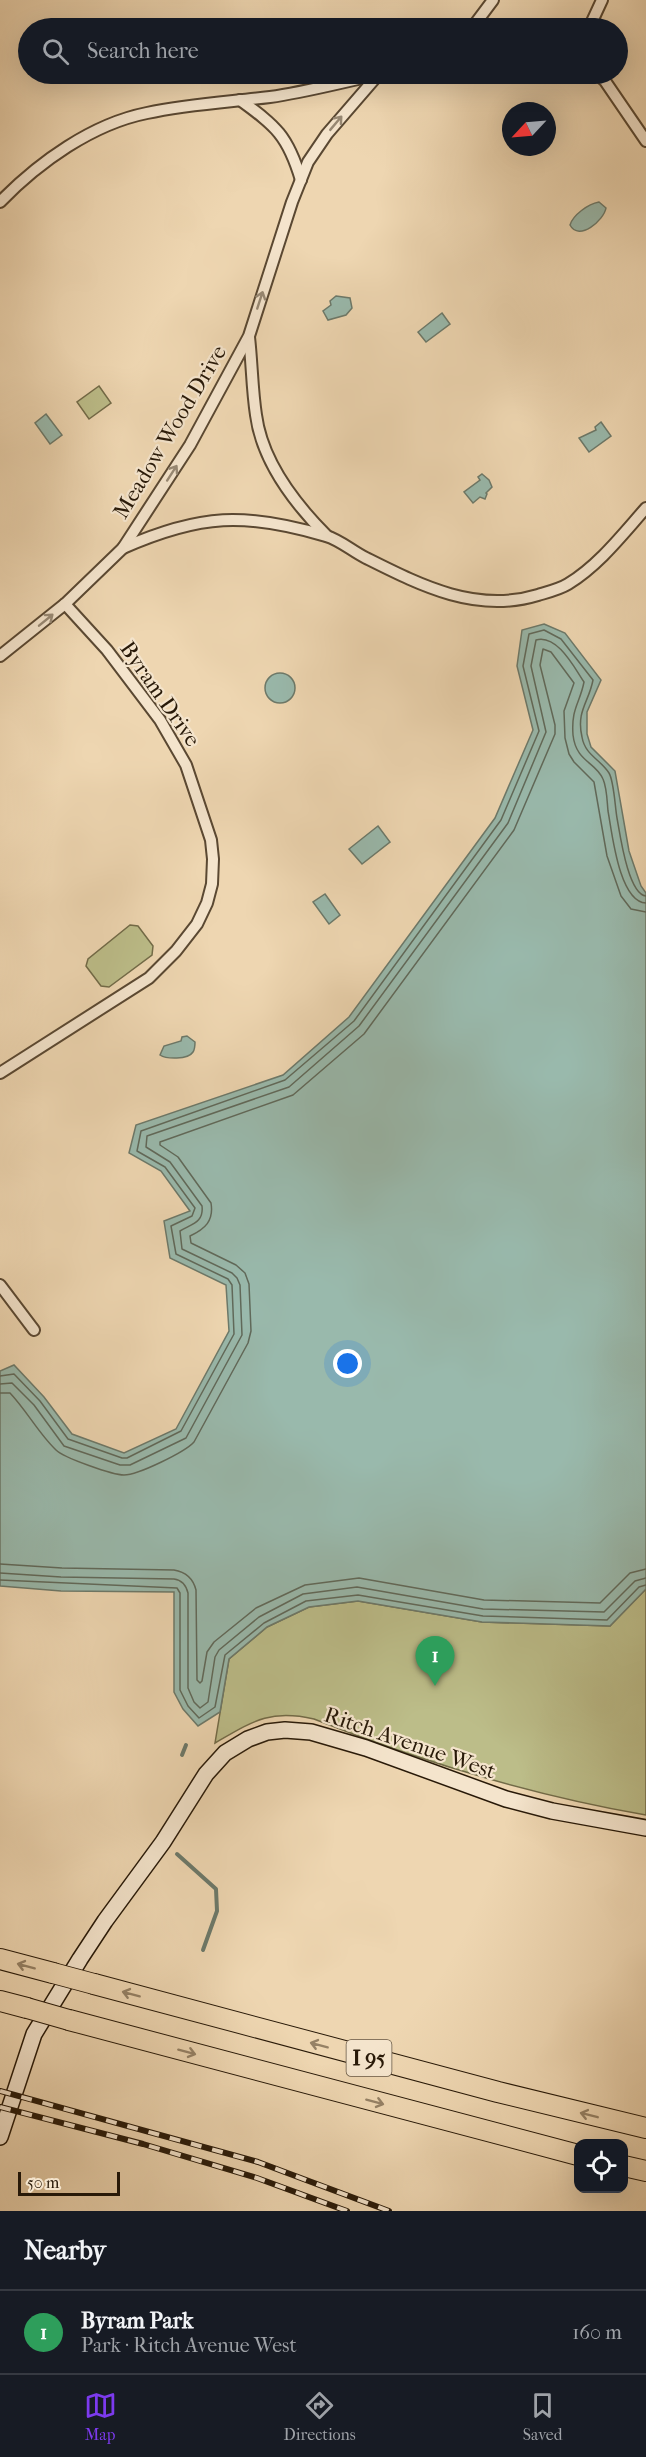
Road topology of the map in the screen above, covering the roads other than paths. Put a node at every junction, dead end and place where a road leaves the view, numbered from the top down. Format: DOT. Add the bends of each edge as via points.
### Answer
graph roads {
  1 [pos="493,0"];
  2 [pos="602,0"];
  3 [pos="480,18"];
  4 [pos="594,18"];
  5 [pos="334,84"];
  6 [pos="370,84"];
  7 [pos="607,84"];
  8 [pos="240,100"];
  9 [pos="646,141"];
  10 [pos="301,180"];
  11 [pos="0,202"];
  12 [pos="249,336"];
  13 [pos="646,508"];
  14 [pos="329,537"];
  15 [pos="123,548"];
  16 [pos="65,604"];
  17 [pos="0,656"];
  18 [pos="0,1073"];
  19 [pos="0,1286"];
  20 [pos="34,1330"];
  21 [pos="646,1828"];
  22 [pos="0,1959"];
  23 [pos="0,2001"];
  24 [pos="646,2128"];
  25 [pos="0,2137"];
  26 [pos="574,2154"];
  27 [pos="628,2167"];
  28 [pos="646,2171"];
  1 -- 3 [label="street"];
  2 -- 4 [label="street"];
  5 -- 8 [label="street"];
  10 -- 6 [label="street, Meadow Wood Drive, one-way" via="327,134"];
  7 -- 9 [label="street"];
  8 -- 10 [label="street" via="275,128 288,144"];
  8 -- 11 [label="street" via="145,113 113,124 48,159"];
  12 -- 10 [label="street, Meadow Wood Drive, one-way"];
  12 -- 14 [label="street" via="262,442 306,514"];
  15 -- 12 [label="street, Meadow Wood Drive, one-way" via="190,445"];
  13 -- 14 [label="street" via="597,562 566,585 523,599 497,602 425,587"];
  14 -- 15 [label="street" via="264,521 230,519 177,526"];
  15 -- 16 [label="street, Meadow Wood Drive"];
  17 -- 16 [label="street, Meadow Wood Drive, one-way"];
  16 -- 18 [label="street, Byram Drive" via="107,650 154,712 186,765 211,840 212,884 197,924 149,978"];
  19 -- 20 [label="street"];
  21 -- 25 [label="main road, Ritch Avenue West" via="506,1799 311,1732 285,1730 248,1738 225,1753 206,1774 163,1842 105,1921 34,2034"];
  24 -- 22 [label="highway, I 95, one-way, bridge"];
  23 -- 26 [label="highway, I 95, one-way, bridge"];
  27 -- 28 [label="highway"];
}
